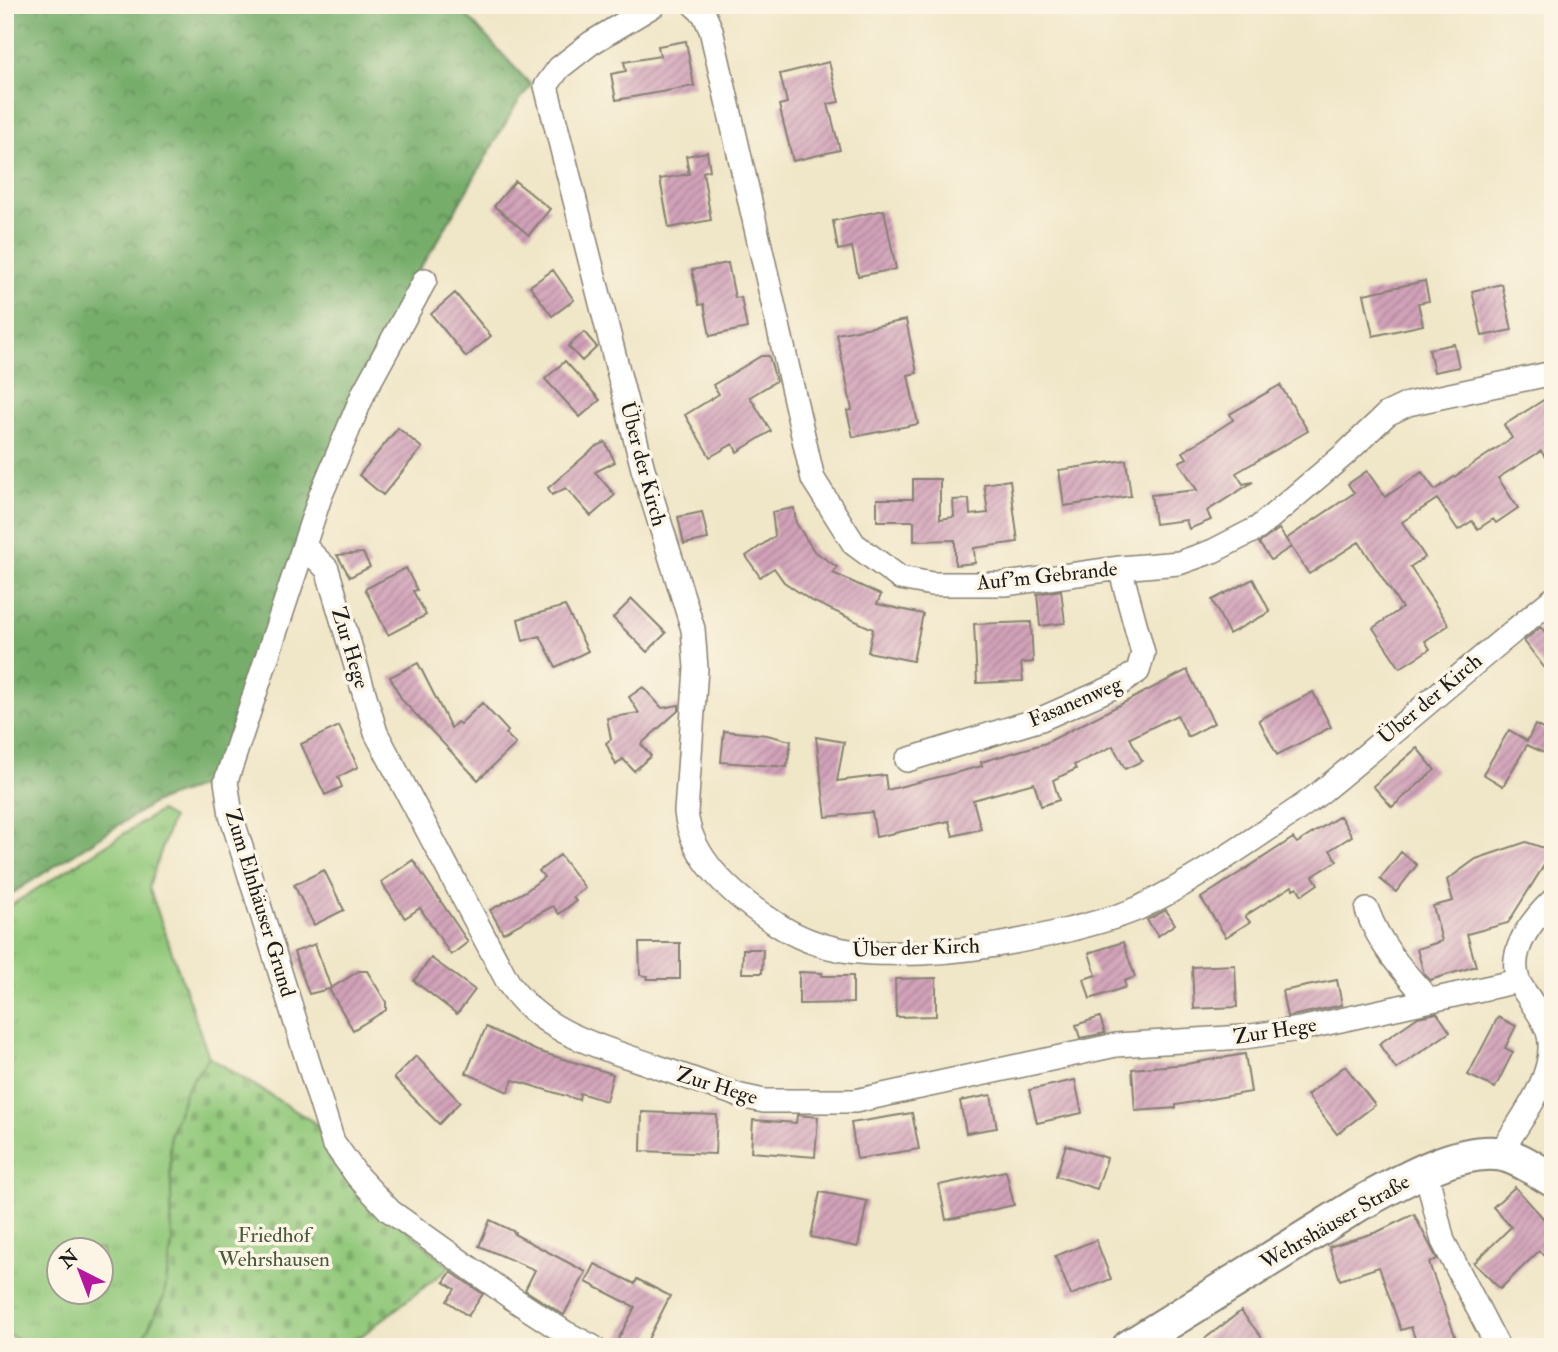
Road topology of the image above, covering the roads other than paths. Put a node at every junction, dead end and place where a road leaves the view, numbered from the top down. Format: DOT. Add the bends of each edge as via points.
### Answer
graph roads {
  1 [pos="654,5"];
  2 [pos="694,5"];
  3 [pos="425,279"];
  4 [pos="1553,373"];
  5 [pos="304,546"];
  6 [pos="1120,568"];
  7 [pos="1553,599"];
  8 [pos="908,760"];
  9 [pos="1553,900"];
  10 [pos="1367,910"];
  11 [pos="1518,981"];
  12 [pos="1428,999"];
  13 [pos="1500,1154"];
  14 [pos="1426,1171"];
  15 [pos="1553,1180"];
  16 [pos="593,1347"];
  17 [pos="1129,1347"];
  18 [pos="1498,1347"];
  1 -- 7 [label="street, Über der Kirch" via="591,43 559,68 546,86 643,469 693,629 696,668 688,828 698,851 717,874 794,936 837,950 872,954 944,952 1013,943 1137,909 1220,861 1320,793"];
  2 -- 6 [label="street, Auf'm Gebrande" via="711,30 813,479 854,544 900,578 932,584 1005,584"];
  3 -- 5 [label="street, Zum Elnhäuser Grund" via="364,392"];
  4 -- 6 [label="street, Auf'm Gebrande" via="1408,404 1387,414 1278,512 1238,539 1179,563"];
  5 -- 12 [label="street, Zur Hege" via="327,569 376,733 509,984 542,1018 589,1044 764,1101 855,1101 1116,1045 1300,1029"];
  5 -- 16 [label="street, Zum Elnhäuser Grund" via="226,781 231,815 333,1142 390,1211 512,1298"];
  6 -- 8 [label="street, Fasanenweg" via="1143,653 1138,671 1118,685 1041,719"];
  9 -- 11 [label="street" via="1522,940 1515,960"];
  10 -- 12 [label="street" via="1388,953"];
  11 -- 12 [label="street, Zur Hege"];
  11 -- 13 [label="street" via="1547,1030 1550,1054 1525,1118"];
  13 -- 14 [label="street, Wehrshäuser Straße" via="1468,1156"];
  13 -- 15 [label="street, Wehrshäuser Straße"];
  14 -- 17 [label="street, Wehrshäuser Straße" via="1338,1217"];
  14 -- 18 [label="street" via="1443,1241"];
}
